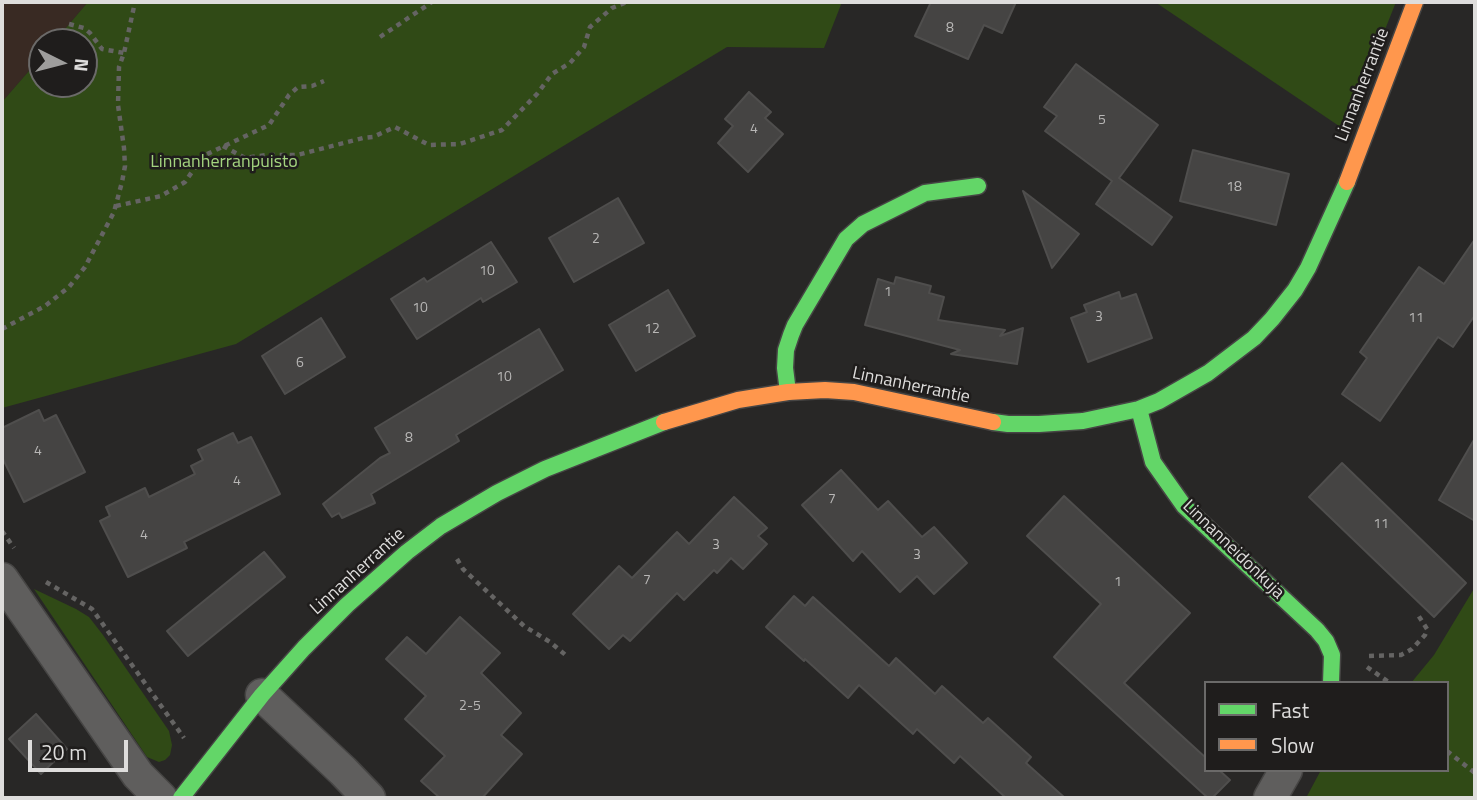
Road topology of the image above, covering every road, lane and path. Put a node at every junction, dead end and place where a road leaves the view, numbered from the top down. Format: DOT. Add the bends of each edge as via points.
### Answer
graph roads {
  1 [pos="135,2"];
  2 [pos="432,2"];
  3 [pos="627,2"];
  4 [pos="1415,2"];
  5 [pos="69,24"];
  6 [pos="380,37"];
  7 [pos="124,53"];
  8 [pos="324,81"];
  9 [pos="223,146"];
  10 [pos="978,186"];
  11 [pos="115,206"];
  12 [pos="2,328"];
  13 [pos="788,392"];
  14 [pos="1139,409"];
  15 [pos="2,531"];
  16 [pos="451,549"];
  17 [pos="9,565"];
  18 [pos="41,579"];
  19 [pos="1418,615"];
  20 [pos="1332,655"];
  21 [pos="568,657"];
  22 [pos="1353,657"];
  23 [pos="1331,681"];
  24 [pos="1387,681"];
  25 [pos="262,695"];
  26 [pos="188,744"];
  27 [pos="1449,753"];
  28 [pos="1285,772"];
  29 [pos="1475,773"];
  30 [pos="161,798"];
  31 [pos="181,798"];
  32 [pos="369,798"];
  33 [pos="1270,798"];
  1 -- 7 [label="path"];
  2 -- 6 [label="path"];
  3 -- 9 [label="path" via="590,27 584,47 552,74 502,130 460,144 429,145 395,127 373,137 297,155 245,158"];
  4 -- 14 [label="street, Linnanherrantie" via="1343,193 1294,290 1236,352 1183,389"];
  5 -- 7 [label="path" via="90,33 102,49"];
  7 -- 11 [label="path" via="118,105 125,166"];
  8 -- 9 [label="path" via="298,87 269,125"];
  9 -- 11 [label="path" via="203,156 185,182 161,196"];
  10 -- 13 [label="street" via="925,193 863,224 846,239 791,335 785,368"];
  11 -- 12 [label="path" via="85,267 69,287 45,306"];
  13 -- 14 [label="street, Linnanherrantie" via="854,392 1008,424 1083,421"];
  13 -- 25 [label="street, Linnanherrantie" via="738,400 663,422 545,469 475,506 416,545 347,605"];
  14 -- 20 [label="street, Linnanneidonkuja" via="1153,462 1184,506 1317,630"];
  15 -- 17 [label="path"];
  16 -- 21 [label="path" via="463,569 524,626"];
  17 -- 30 [label="street" via="138,775"];
  18 -- 26 [label="path" via="92,609"];
  19 -- 22 [label="path" via="1427,629 1412,649 1401,655"];
  20 -- 22 [label="path"];
  20 -- 23 [label="street"];
  22 -- 24 [label="path"];
  25 -- 31 [label="street, Linnanherrantie"];
  25 -- 32 [label="street"];
  27 -- 29 [label="path"];
  28 -- 33 [label="street"];
}
